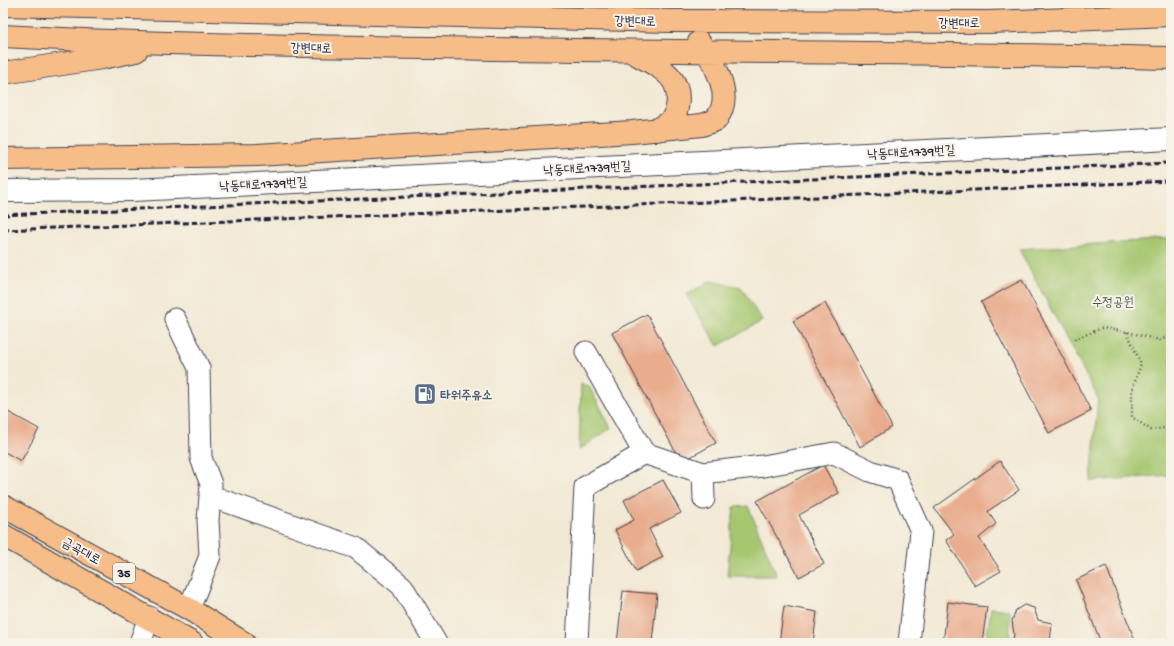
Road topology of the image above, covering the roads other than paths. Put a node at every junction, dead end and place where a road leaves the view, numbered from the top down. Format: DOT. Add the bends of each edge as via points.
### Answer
graph roads {
  1 [pos="3,5"];
  2 [pos="1171,15"];
  3 [pos="670,21"];
  4 [pos="3,36"];
  5 [pos="164,44"];
  6 [pos="631,52"];
  7 [pos="708,52"];
  8 [pos="1171,58"];
  9 [pos="3,73"];
  10 [pos="657,130"];
  11 [pos="1171,139"];
  12 [pos="3,159"];
  13 [pos="3,191"];
  14 [pos="175,319"];
  15 [pos="586,352"];
  16 [pos="644,453"];
  17 [pos="703,473"];
  18 [pos="211,496"];
  19 [pos="704,499"];
  20 [pos="3,506"];
  21 [pos="3,535"];
  22 [pos="189,609"];
  23 [pos="148,617"];
  24 [pos="140,643"];
  25 [pos="192,643"];
  26 [pos="244,643"];
  27 [pos="436,643"];
  28 [pos="577,643"];
  29 [pos="910,643"];
  1 -- 3 [label="main road, 강변대로"];
  2 -- 3 [label="main road, 강변대로" via="989,22"];
  3 -- 7 [label="main road" via="696,39"];
  4 -- 5 [label="main road, 강변대로"];
  5 -- 6 [label="main road, 강변대로"];
  5 -- 9 [label="main road" via="102,58"];
  6 -- 7 [label="main road, 강변대로"];
  6 -- 10 [label="main road" via="665,70 678,88 678,107 674,119"];
  7 -- 8 [label="main road, 강변대로"];
  7 -- 10 [label="main road" via="719,76 722,91 723,107 716,120 702,126"];
  10 -- 12 [label="main road" via="257,155"];
  11 -- 13 [label="street, 낙동대로1739번길" via="133,190"];
  14 -- 18 [label="street" via="199,368 201,451 211,484"];
  15 -- 16 [label="street"];
  16 -- 17 [label="street"];
  16 -- 28 [label="street" via="585,487"];
  17 -- 19 [label="street"];
  17 -- 29 [label="street" via="763,466 834,453 870,471 898,480 921,530"];
  18 -- 22 [label="street" via="208,520 210,556"];
  18 -- 27 [label="street" via="356,548 402,586"];
  20 -- 22 [label="main road, 금곡대로 / 35"];
  21 -- 23 [label="main road, 금곡대로 / 35"];
  22 -- 26 [label="main road, 금곡대로 / 35"];
  23 -- 24 [label="street"];
  23 -- 25 [label="main road, 금곡대로 / 35"];
}
